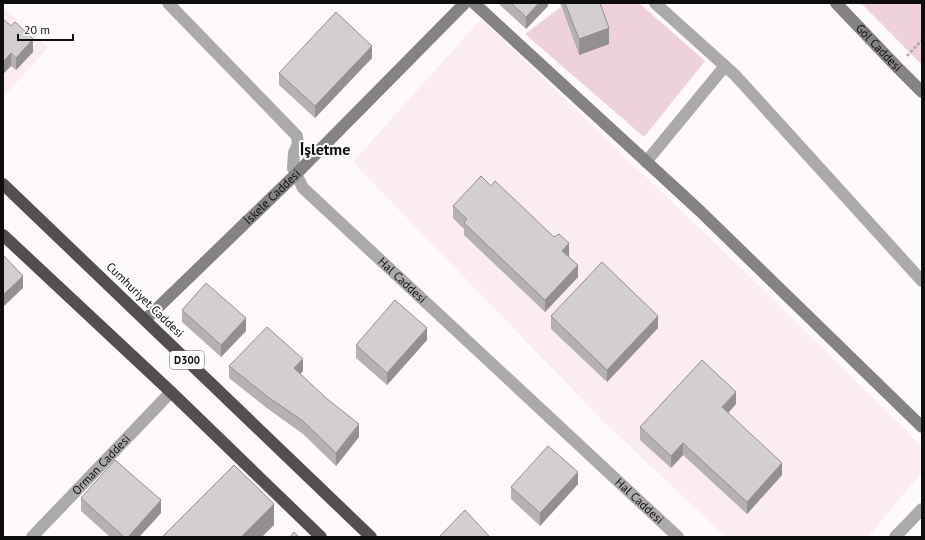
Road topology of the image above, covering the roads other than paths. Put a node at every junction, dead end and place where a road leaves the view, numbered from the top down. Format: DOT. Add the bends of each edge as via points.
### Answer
graph roads {
  1 [pos="168,3"];
  2 [pos="465,3"];
  3 [pos="474,3"];
  4 [pos="655,3"];
  5 [pos="836,3"];
  6 [pos="725,66"];
  7 [pos="922,92"];
  8 [pos="646,162"];
  9 [pos="296,174"];
  10 [pos="3,184"];
  11 [pos="3,235"];
  12 [pos="922,281"];
  13 [pos="145,320"];
  14 [pos="171,392"];
  15 [pos="922,427"];
  16 [pos="922,508"];
  17 [pos="32,537"];
  18 [pos="321,537"];
  19 [pos="371,537"];
  20 [pos="678,537"];
  21 [pos="895,537"];
  1 -- 9 [label="street, Hal Caddesi" via="297,136 293,168"];
  2 -- 9 [label="street, İskele Caddesi"];
  3 -- 8 [label="street"];
  4 -- 6 [label="street"];
  5 -- 7 [label="street, Göl Caddesi"];
  6 -- 8 [label="street"];
  6 -- 12 [label="street"];
  8 -- 15 [label="street" via="700,211"];
  9 -- 13 [label="street, İskele Caddesi"];
  9 -- 20 [label="street, Hal Caddesi" via="303,188"];
  10 -- 13 [label="highway, Cumhuriyet Caddesi / D300"];
  11 -- 14 [label="highway, D300"];
  13 -- 19 [label="highway, Cumhuriyet Caddesi / D300"];
  14 -- 17 [label="street, Orman Caddesi"];
  14 -- 18 [label="highway, D300"];
  16 -- 21 [label="street"];
}
